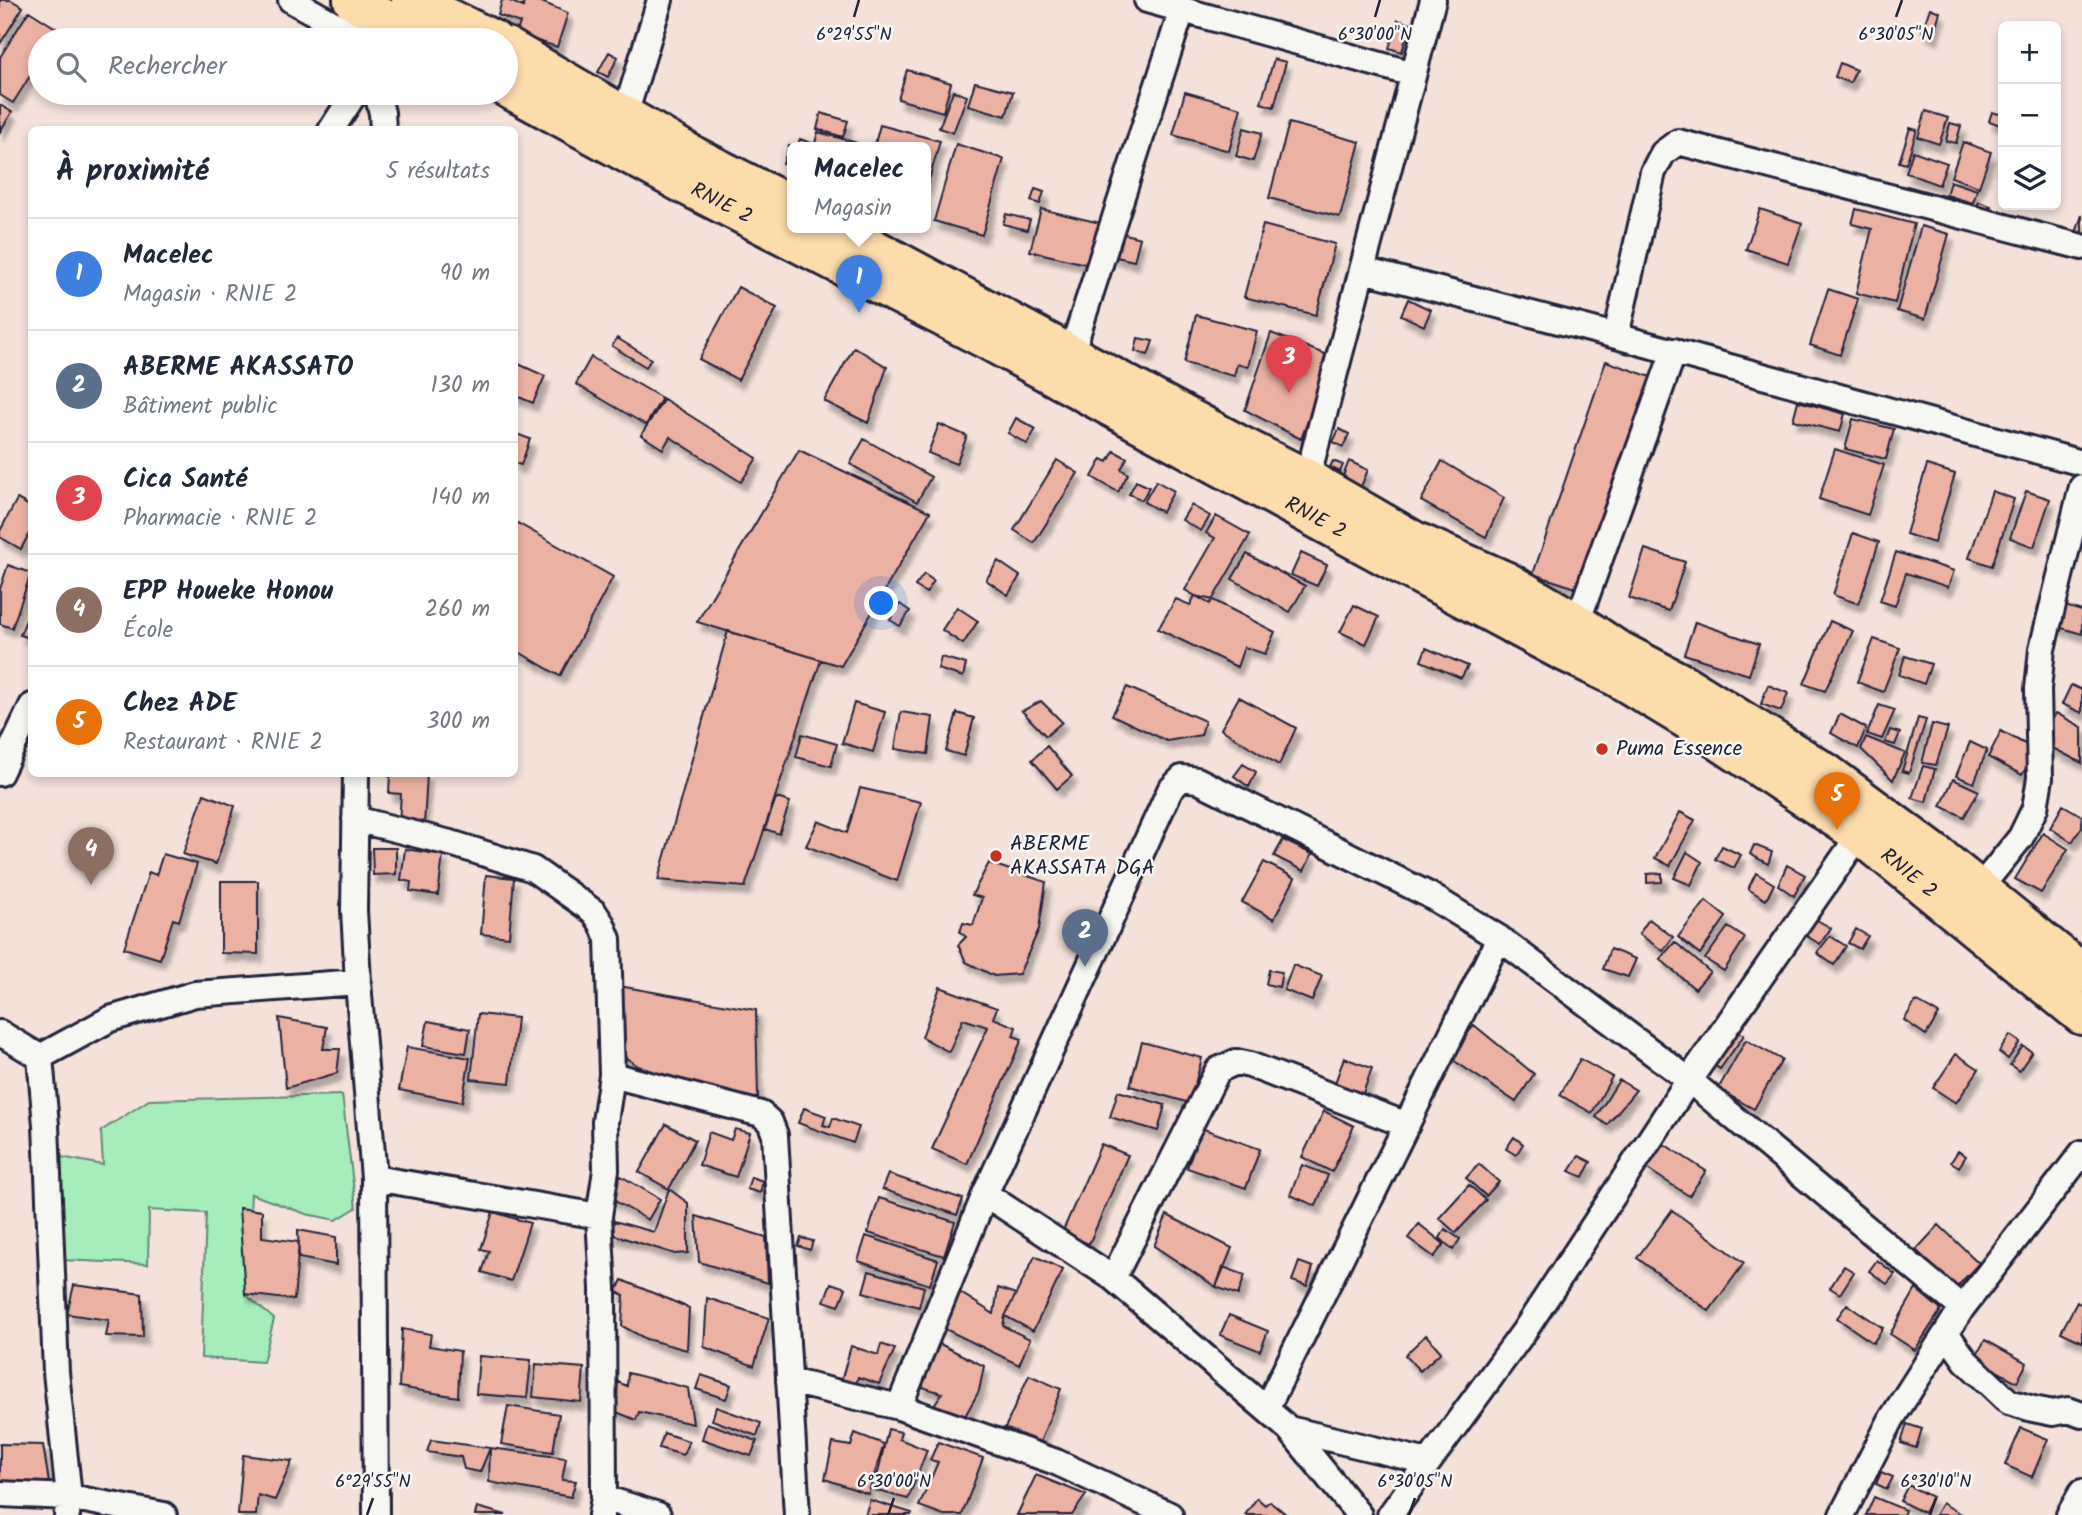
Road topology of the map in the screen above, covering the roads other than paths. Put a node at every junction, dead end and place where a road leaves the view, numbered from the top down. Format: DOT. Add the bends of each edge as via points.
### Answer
graph roads {
  1 [pos="290,0"];
  2 [pos="353,0"];
  3 [pos="660,0"];
  4 [pos="1147,0"];
  5 [pos="1433,0"];
  6 [pos="1182,10"];
  7 [pos="397,25"];
  8 [pos="416,28"];
  9 [pos="518,54"];
  10 [pos="1413,74"];
  11 [pos="518,94"];
  12 [pos="347,105"];
  13 [pos="380,105"];
  14 [pos="625,115"];
  15 [pos="334,126"];
  16 [pos="383,126"];
  17 [pos="787,203"];
  18 [pos="844,233"];
  19 [pos="2082,247"];
  20 [pos="1363,270"];
  21 [pos="1616,335"];
  22 [pos="1674,351"];
  23 [pos="1071,354"];
  24 [pos="2082,463"];
  25 [pos="1307,479"];
  26 [pos="2082,487"];
  27 [pos="1577,623"];
  28 [pos="28,714"];
  29 [pos="0,773"];
  30 [pos="356,777"];
  31 [pos="355,819"];
  32 [pos="1860,834"];
  33 [pos="1979,889"];
  34 [pos="1499,938"];
  35 [pos="2082,973"];
  36 [pos="358,982"];
  37 [pos="2082,1015"];
  38 [pos="0,1033"];
  39 [pos="40,1056"];
  40 [pos="612,1075"];
  41 [pos="1689,1080"];
  42 [pos="1407,1125"];
  43 [pos="2082,1153"];
  44 [pos="374,1178"];
  45 [pos="985,1194"];
  46 [pos="599,1216"];
  47 [pos="1113,1278"];
  48 [pos="1962,1308"];
  49 [pos="1945,1333"];
  50 [pos="789,1381"];
  51 [pos="898,1407"];
  52 [pos="1266,1409"];
  53 [pos="2082,1415"];
  54 [pos="1289,1429"];
  55 [pos="1428,1462"];
  56 [pos="2082,1492"];
  57 [pos="0,1494"];
  58 [pos="68,1506"];
  59 [pos="603,1506"];
  60 [pos="164,1515"];
  61 [pos="376,1515"];
  62 [pos="658,1515"];
  63 [pos="797,1515"];
  64 [pos="1170,1515"];
  65 [pos="1359,1515"];
  66 [pos="1390,1515"];
  67 [pos="1842,1515"];
  68 [pos="2069,1515"];
  1 -- 7 [label="street"];
  2 -- 7 [label="highway"];
  3 -- 14 [label="street"];
  4 -- 6 [label="street"];
  5 -- 10 [label="street"];
  6 -- 10 [label="street"];
  6 -- 23 [label="street"];
  7 -- 8 [label="highway"];
  9 -- 14 [label="highway, RNIE 2 / RNIE 2"];
  10 -- 20 [label="street"];
  11 -- 32 [label="highway, RNIE 2 / RNIE 2" via="1617,677"];
  12 -- 15 [label="street"];
  13 -- 16 [label="street"];
  14 -- 17 [label="highway, RNIE 2 / RNIE 2"];
  18 -- 23 [label="highway, RNIE 2 / RNIE 2"];
  19 -- 21 [label="street" via="1678,142 1663,153 1653,172"];
  20 -- 21 [label="street"];
  20 -- 25 [label="street"];
  21 -- 22 [label="street"];
  22 -- 24 [label="street"];
  22 -- 27 [label="street"];
  23 -- 25 [label="highway, RNIE 2 / RNIE 2"];
  25 -- 27 [label="highway, RNIE 2 / RNIE 2" via="1414,541 1507,582"];
  26 -- 33 [label="street" via="2042,649 2040,778 2035,808 2021,838"];
  27 -- 33 [label="highway, RNIE 2 / RNIE 2" via="1826,773"];
  28 -- 29 [label="street"];
  30 -- 31 [label="street"];
  31 -- 36 [label="street"];
  31 -- 40 [label="street" via="533,869 594,912 608,939"];
  32 -- 37 [label="highway, RNIE 2 / RNIE 2"];
  32 -- 41 [label="street"];
  33 -- 35 [label="highway, RNIE 2 / RNIE 2"];
  34 -- 41 [label="street"];
  34 -- 42 [label="street"];
  34 -- 45 [label="street" via="1429,895 1197,780 1182,778 1170,790"];
  36 -- 39 [label="street" via="195,994 110,1019"];
  36 -- 44 [label="street"];
  38 -- 39 [label="street"];
  39 -- 58 [label="street" via="56,1372"];
  40 -- 46 [label="street"];
  40 -- 50 [label="street" via="761,1114 770,1122 775,1135"];
  41 -- 48 [label="street"];
  41 -- 55 [label="street" via="1525,1330"];
  42 -- 47 [label="street" via="1250,1065 1236,1062 1218,1070"];
  42 -- 52 [label="street"];
  43 -- 48 [label="street"];
  44 -- 46 [label="street"];
  44 -- 61 [label="street"];
  45 -- 47 [label="street"];
  45 -- 51 [label="street"];
  46 -- 59 [label="street"];
  47 -- 52 [label="street"];
  48 -- 49 [label="street"];
  49 -- 53 [label="street" via="1966,1362 2009,1402"];
  49 -- 67 [label="street" via="1892,1418"];
  50 -- 51 [label="street"];
  50 -- 63 [label="street"];
  51 -- 64 [label="street" via="1056,1462"];
  52 -- 54 [label="street"];
  54 -- 55 [label="street"];
  54 -- 65 [label="street"];
  55 -- 66 [label="street"];
  56 -- 68 [label="street"];
  57 -- 58 [label="street"];
  58 -- 60 [label="street"];
  59 -- 62 [label="street"];
}
